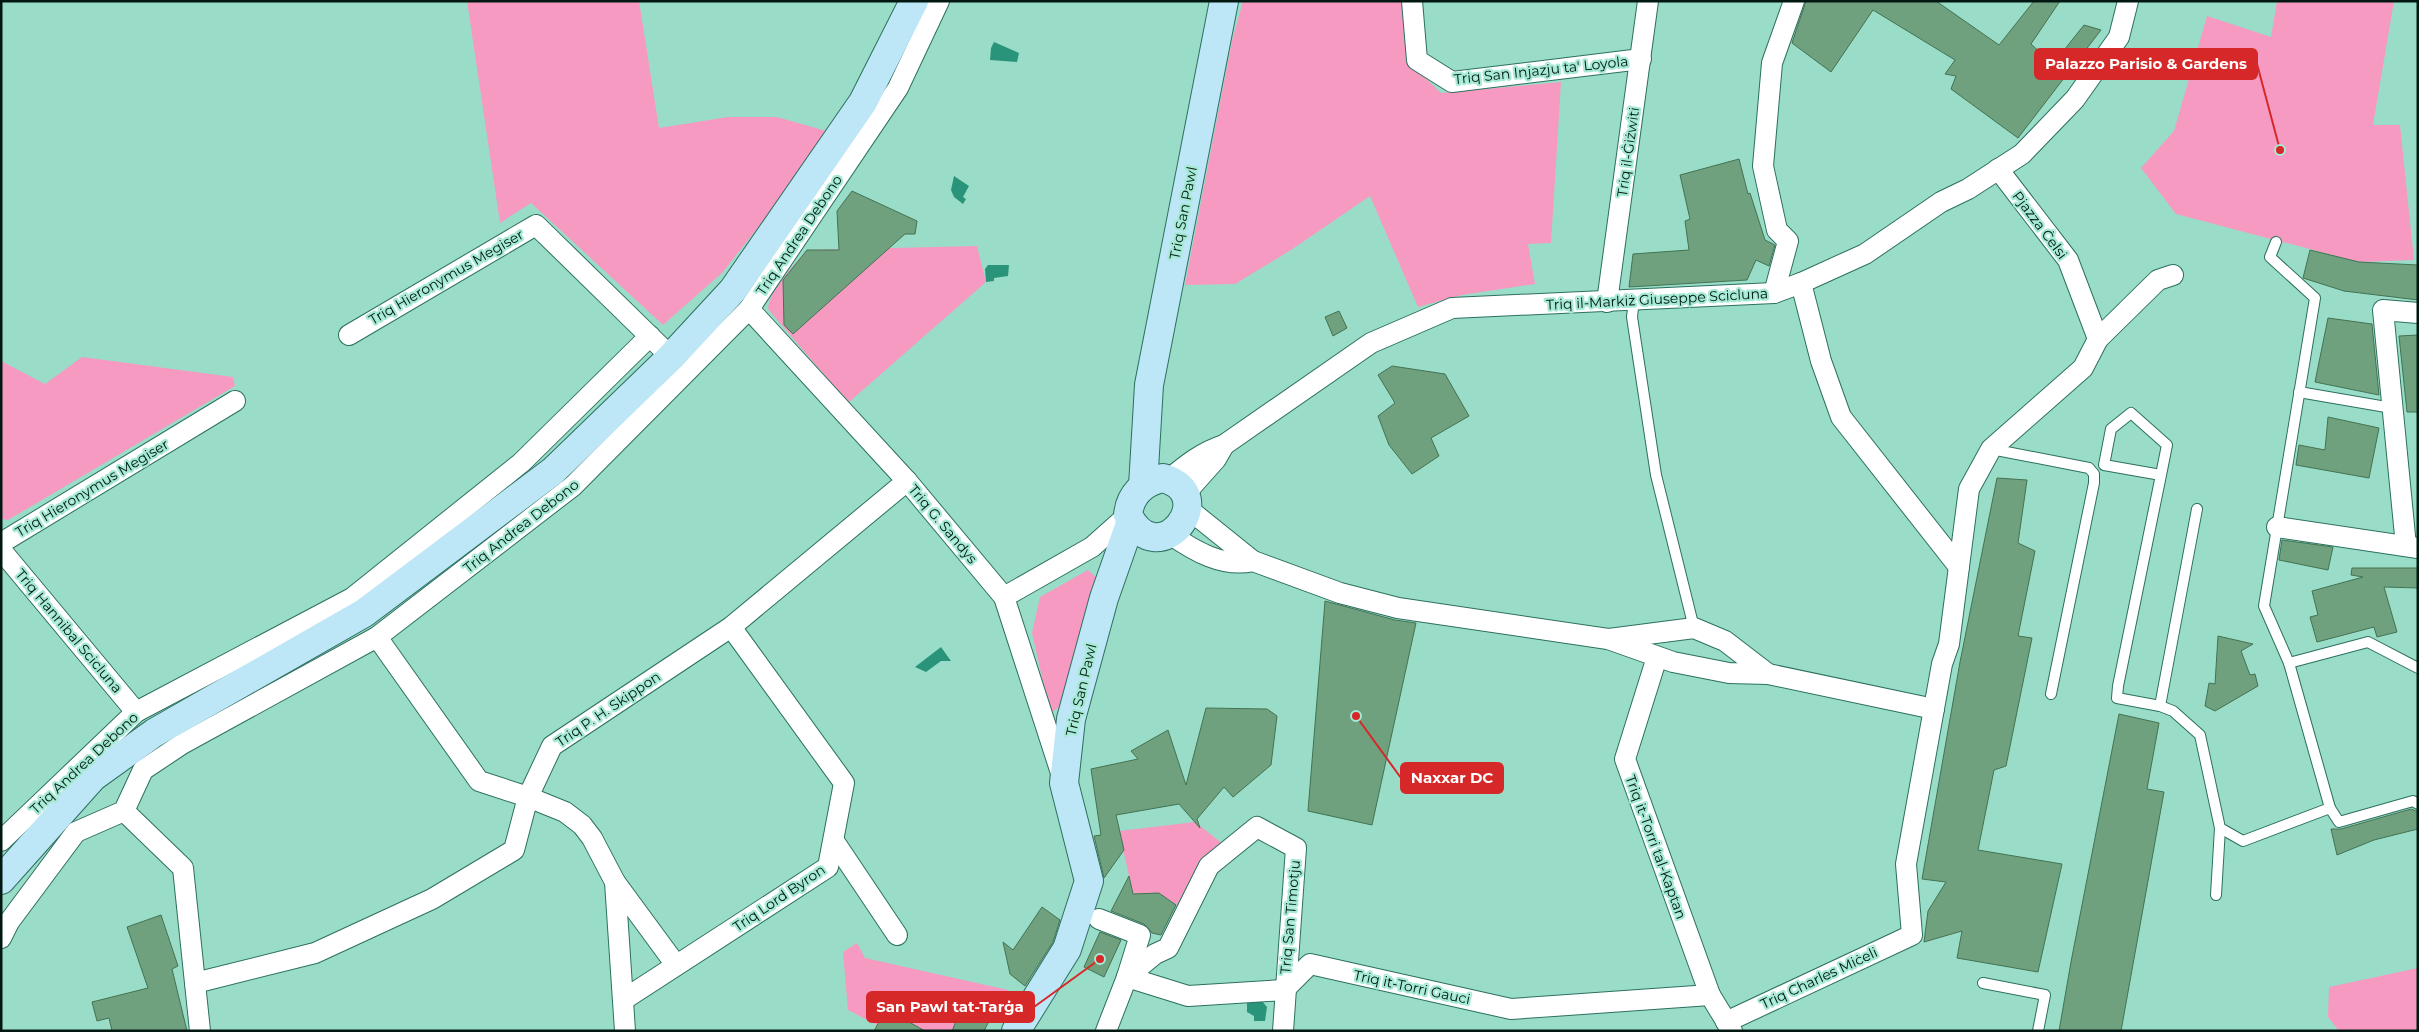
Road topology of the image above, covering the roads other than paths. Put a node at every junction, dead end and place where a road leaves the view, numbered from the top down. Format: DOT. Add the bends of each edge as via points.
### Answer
graph roads {
  1 [pos="914,1"];
  2 [pos="939,1"];
  3 [pos="1224,1"];
  4 [pos="1412,1"];
  5 [pos="1648,1"];
  6 [pos="1794,1"];
  7 [pos="2128,1"];
  8 [pos="1641,59"];
  9 [pos="1998,170"];
  10 [pos="2276,242"];
  11 [pos="2173,275"];
  12 [pos="1801,283"];
  13 [pos="1774,293"];
  14 [pos="1634,299"];
  15 [pos="1607,302"];
  16 [pos="748,309"];
  17 [pos="2418,313"];
  18 [pos="349,335"];
  19 [pos="650,336"];
  20 [pos="2098,339"];
  21 [pos="671,357"];
  22 [pos="2299,392"];
  23 [pos="235,401"];
  24 [pos="2392,408"];
  25 [pos="1991,449"];
  26 [pos="2161,475"];
  27 [pos="907,481"];
  28 [pos="1169,489"];
  29 [pos="2198,509"];
  30 [pos="1130,518"];
  31 [pos="2277,526"];
  32 [pos="1164,535"];
  33 [pos="1,543"];
  34 [pos="2412,547"];
  35 [pos="1,550"];
  36 [pos="1253,561"];
  37 [pos="1959,567"];
  38 [pos="1004,597"];
  39 [pos="1104,598"];
  40 [pos="731,626"];
  41 [pos="1694,628"];
  42 [pos="377,638"];
  43 [pos="1608,639"];
  44 [pos="1657,658"];
  45 [pos="2289,663"];
  46 [pos="2418,668"];
  47 [pos="1768,674"];
  48 [pos="2051,694"];
  49 [pos="2160,706"];
  50 [pos="1934,709"];
  51 [pos="136,712"];
  52 [pos="1064,783"];
  53 [pos="528,797"];
  54 [pos="2416,800"];
  55 [pos="2330,808"];
  56 [pos="124,811"];
  57 [pos="2220,828"];
  58 [pos="834,840"];
  59 [pos="1,841"];
  60 [pos="1,880"];
  61 [pos="615,882"];
  62 [pos="2216,895"];
  63 [pos="1099,919"];
  64 [pos="897,934"];
  65 [pos="1,938"];
  66 [pos="676,965"];
  67 [pos="1127,977"];
  68 [pos="195,983"];
  69 [pos="1983,983"];
  70 [pos="1284,990"];
  71 [pos="1710,995"];
  72 [pos="624,1000"];
  73 [pos="1729,1026"];
  74 [pos="200,1031"];
  75 [pos="626,1031"];
  76 [pos="1016,1031"];
  77 [pos="1106,1031"];
  78 [pos="1283,1031"];
  79 [pos="2038,1031"];
  1 -- 21 [label="main road, Triq Andrea Debono" via="863,102 733,290"];
  2 -- 16 [label="street, Triq Andrea Debono" via="898,88"];
  3 -- 28 [label="main road, Triq San Pawl" via="1149,385 1146,425"];
  4 -- 8 [label="street, Triq San Injazju ta' Loyola" via="1417,60 1452,82"];
  5 -- 8 [label="street, Triq il-Ġiżwiti"];
  6 -- 13 [label="street" via="1772,63 1763,166 1777,230 1788,241"];
  7 -- 9 [label="street, Triq il-Markiż Giuseppe Scicluna" via="2119,36 2082,103"];
  8 -- 15 [label="street, Triq il-Ġiżwiti"];
  9 -- 12 [label="street, Triq il-Markiż Giuseppe Scicluna" via="1941,202 1865,254"];
  9 -- 20 [label="street, Pjazza Ċelsi" via="2068,260"];
  10 -- 22 [label="lane" via="2270,257 2315,298"];
  11 -- 20 [label="street" via="2158,280"];
  12 -- 13 [label="street, Triq il-Markiż Giuseppe Scicluna"];
  12 -- 37 [label="street" via="1820,361 1841,417"];
  13 -- 14 [label="street, Triq il-Markiż Giuseppe Scicluna"];
  14 -- 15 [label="street, Triq il-Markiż Giuseppe Scicluna"];
  14 -- 41 [label="lane" via="1632,317 1656,475"];
  15 -- 28 [label="street, Triq il-Markiż Giuseppe Scicluna" via="1452,308 1371,343 1224,445 1208,450"];
  16 -- 27 [label="street, Triq G. Sandys"];
  16 -- 42 [label="street, Triq Andrea Debono" via="573,486"];
  17 -- 24 [label="street" via="2383,310"];
  18 -- 19 [label="street, Triq Hieronymus Megiser" via="536,225"];
  19 -- 21 [label="street"];
  19 -- 51 [label="street, Triq Andrea Debono" via="521,463 352,598"];
  20 -- 25 [label="street" via="2083,368"];
  21 -- 60 [label="main road, Triq Andrea Debono" via="553,471 364,613 154,732 93,777"];
  22 -- 24 [label="lane"];
  22 -- 31 [label="lane"];
  23 -- 33 [label="street, Triq Hieronymus Megiser"];
  24 -- 34 [label="street"];
  25 -- 37 [label="street" via="1969,489"];
  25 -- 48 [label="lane" via="2089,468 2094,474"];
  26 -- 26 [label="lane" via="2167,445 2130,413 2111,429 2104,465"];
  26 -- 49 [label="lane" via="2117,698"];
  27 -- 38 [label="street, Triq G. Sandys"];
  27 -- 40 [label="street, Triq P. H. Skippon"];
  28 -- 30 [label="main road, Triq San Pawl" via="1133,499"];
  28 -- 32 [label="main road, Triq San Pawl" via="1181,525"];
  28 -- 36 [label="street"];
  29 -- 49 [label="lane"];
  30 -- 32 [label="main road" via="1141,532"];
  30 -- 38 [label="street" via="1092,547"];
  30 -- 39 [label="main road, Triq San Pawl"];
  31 -- 34 [label="street"];
  31 -- 45 [label="lane" via="2264,606"];
  32 -- 36 [label="street" via="1221,560 1239,564"];
  32 -- 39 [label="main road, Triq San Pawl"];
  35 -- 51 [label="street, Triq Hannibal Scicluna"];
  36 -- 43 [label="street" via="1340,593 1398,608"];
  37 -- 50 [label="street" via="1949,644"];
  38 -- 52 [label="street, Triq G. Sandys"];
  39 -- 52 [label="main road, Triq San Pawl" via="1071,719"];
  40 -- 53 [label="street, Triq P. H. Skippon" via="552,746"];
  40 -- 58 [label="street, Triq Lord Byron" via="844,784"];
  41 -- 43 [label="street"];
  41 -- 47 [label="street" via="1725,640"];
  42 -- 53 [label="street" via="479,781"];
  42 -- 56 [label="street, Triq Andrea Debono" via="182,744 143,770"];
  43 -- 44 [label="street"];
  44 -- 47 [label="street" via="1729,673"];
  44 -- 71 [label="street, Triq it-Torri tal-Kaptan" via="1625,759"];
  45 -- 46 [label="lane" via="2368,642"];
  45 -- 55 [label="lane"];
  47 -- 50 [label="street"];
  49 -- 57 [label="lane" via="2174,711 2200,735"];
  50 -- 73 [label="street, Triq Charles Miċeli" via="1906,864 1912,935"];
  51 -- 59 [label="street, Triq Andrea Debono"];
  52 -- 76 [label="main road, Triq San Pawl" via="1089,881 1067,949"];
  53 -- 61 [label="street" via="565,812 582,825"];
  53 -- 68 [label="street, Triq P. H. Skippon" via="514,850 432,899 316,953"];
  54 -- 55 [label="lane" via="2339,822"];
  55 -- 57 [label="lane" via="2243,841"];
  56 -- 65 [label="street" via="76,832 9,922"];
  56 -- 68 [label="street" via="183,868"];
  57 -- 62 [label="lane"];
  58 -- 64 [label="street"];
  58 -- 66 [label="street, Triq Lord Byron" via="828,867"];
  61 -- 66 [label="street"];
  61 -- 72 [label="street"];
  63 -- 67 [label="street" via="1140,935"];
  66 -- 72 [label="street, Triq Lord Byron"];
  67 -- 70 [label="street" via="1188,996"];
  67 -- 70 [label="street, Triq San Timotju" via="1155,954 1168,948 1208,866 1256,828 1296,848"];
  67 -- 77 [label="street"];
  68 -- 74 [label="street"];
  69 -- 79 [label="lane" via="2046,995"];
  70 -- 71 [label="street, Triq it-Torri Gauci" via="1310,964 1511,1008"];
  70 -- 78 [label="street, Triq San Timotju"];
  71 -- 73 [label="street, Triq it-Torri tal-Kaptan"];
  72 -- 75 [label="street"];
}
